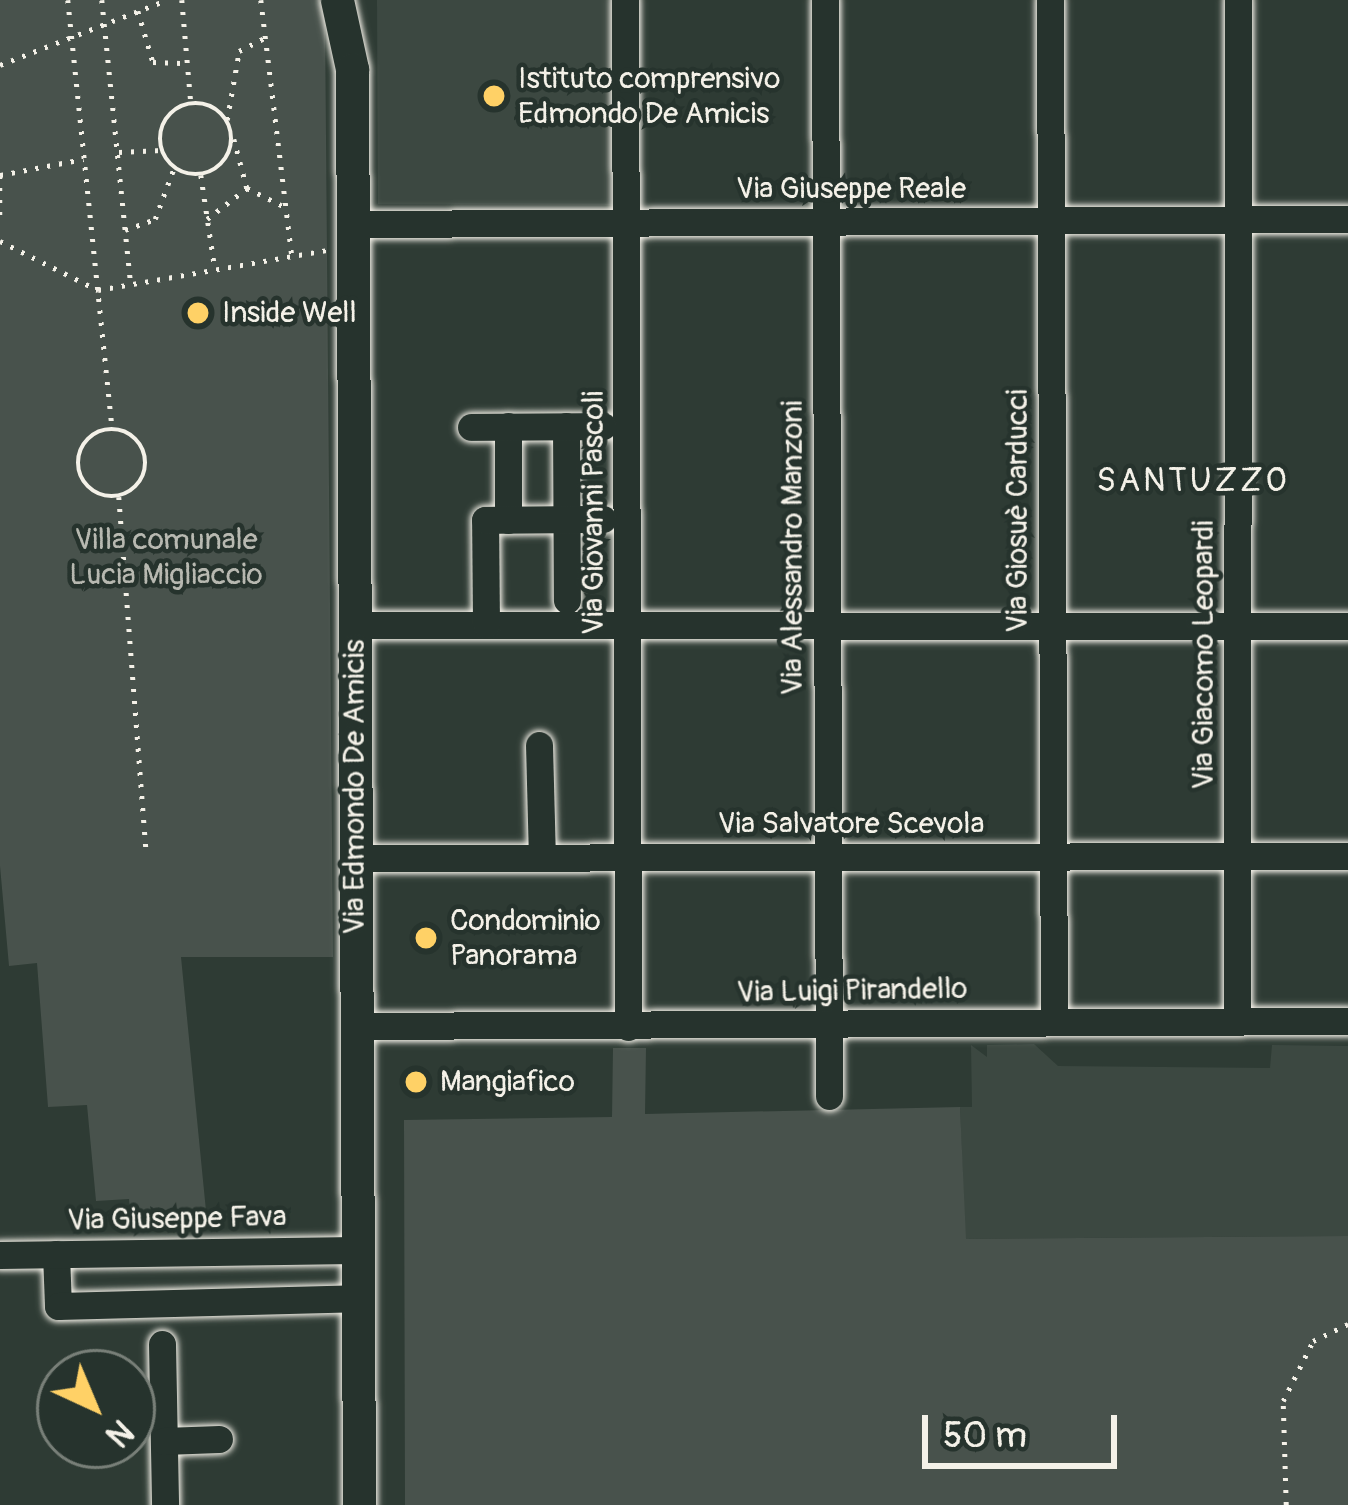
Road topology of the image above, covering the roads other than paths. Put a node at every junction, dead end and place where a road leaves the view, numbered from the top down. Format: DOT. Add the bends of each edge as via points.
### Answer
graph roads {
  1 [pos="337,0"];
  2 [pos="360,0"];
  3 [pos="625,0"];
  4 [pos="825,0"];
  5 [pos="1050,0"];
  6 [pos="1238,0"];
  7 [pos="352,69"];
  8 [pos="1051,220"];
  9 [pos="1238,220"];
  10 [pos="1348,220"];
  11 [pos="825,221"];
  12 [pos="354,224"];
  13 [pos="626,224"];
  14 [pos="508,426"];
  15 [pos="566,426"];
  16 [pos="603,426"];
  17 [pos="471,427"];
  18 [pos="603,519"];
  19 [pos="497,520"];
  20 [pos="566,520"];
  21 [pos="567,600"];
  22 [pos="1052,624"];
  23 [pos="354,625"];
  24 [pos="486,625"];
  25 [pos="627,625"];
  26 [pos="827,625"];
  27 [pos="1237,626"];
  28 [pos="1348,626"];
  29 [pos="539,746"];
  30 [pos="1051,856"];
  31 [pos="1348,856"];
  32 [pos="827,857"];
  33 [pos="1237,857"];
  34 [pos="355,858"];
  35 [pos="542,858"];
  36 [pos="628,858"];
  37 [pos="1237,1021"];
  38 [pos="1348,1021"];
  39 [pos="1054,1022"];
  40 [pos="827,1023"];
  41 [pos="356,1026"];
  42 [pos="628,1027"];
  43 [pos="829,1096"];
  44 [pos="310,1250"];
  45 [pos="355,1250"];
  46 [pos="56,1254"];
  47 [pos="0,1255"];
  48 [pos="356,1298"];
  49 [pos="312,1299"];
  50 [pos="162,1345"];
  51 [pos="219,1439"];
  52 [pos="164,1441"];
  53 [pos="165,1505"];
  54 [pos="359,1505"];
  1 -- 7 [label="main road"];
  2 -- 7 [label="main road"];
  3 -- 13 [label="street, Via Giovanni Pascoli"];
  4 -- 11 [label="street, Via Alessandro Manzoni"];
  5 -- 8 [label="street, Via Giosuè Carducci"];
  6 -- 9 [label="street, Via Giacomo Leopardi"];
  7 -- 12 [label="main road, Via Edmondo De Amicis"];
  8 -- 9 [label="street, Via Giuseppe Reale"];
  8 -- 11 [label="street, Via Giuseppe Reale"];
  8 -- 22 [label="street, Via Giosuè Carducci"];
  9 -- 10 [label="street, Via Giuseppe Reale"];
  9 -- 27 [label="street, Via Giacomo Leopardi"];
  11 -- 13 [label="street, Via Giuseppe Reale"];
  11 -- 26 [label="street, Via Alessandro Manzoni"];
  12 -- 13 [label="street, Via Giuseppe Reale"];
  12 -- 23 [label="main road, Via Edmondo De Amicis"];
  13 -- 25 [label="street, Via Giovanni Pascoli"];
  14 -- 15 [label="street"];
  14 -- 17 [label="street"];
  14 -- 19 [label="street"];
  15 -- 16 [label="street"];
  15 -- 20 [label="street"];
  18 -- 20 [label="street"];
  19 -- 20 [label="street"];
  19 -- 24 [label="street"];
  20 -- 21 [label="street"];
  22 -- 26 [label="street"];
  22 -- 27 [label="street"];
  22 -- 30 [label="street, Via Giosuè Carducci"];
  23 -- 24 [label="street"];
  23 -- 34 [label="main road, Via Edmondo De Amicis"];
  24 -- 25 [label="street"];
  25 -- 26 [label="street"];
  25 -- 36 [label="street, Via Giovanni Pascoli"];
  26 -- 32 [label="street, Via Alessandro Manzoni"];
  27 -- 28 [label="street"];
  27 -- 33 [label="street, Via Giacomo Leopardi"];
  29 -- 35 [label="street"];
  30 -- 32 [label="street, Via Salvatore Scevola"];
  30 -- 33 [label="street, Via Salvatore Scevola"];
  30 -- 39 [label="street, Via Giosuè Carducci"];
  31 -- 33 [label="street, Via Salvatore Scevola"];
  32 -- 36 [label="street, Via Salvatore Scevola"];
  32 -- 40 [label="street, Via Alessandro Manzoni"];
  33 -- 37 [label="street, Via Giacomo Leopardi"];
  34 -- 35 [label="street, Via Salvatore Scevola"];
  34 -- 41 [label="main road, Via Edmondo De Amicis"];
  35 -- 36 [label="street, Via Salvatore Scevola"];
  36 -- 42 [label="street, Via Giovanni Pascoli"];
  37 -- 38 [label="street, Via Luigi Pirandello"];
  37 -- 39 [label="street, Via Luigi Pirandello"];
  39 -- 40 [label="street, Via Luigi Pirandello"];
  40 -- 42 [label="street, Via Luigi Pirandello"];
  40 -- 43 [label="street, Via Alessandro Manzoni"];
  41 -- 42 [label="street, Via Luigi Pirandello"];
  41 -- 45 [label="main road, Via Edmondo De Amicis"];
  44 -- 45 [label="street, Via Giuseppe Fava"];
  44 -- 46 [label="street, Via Giuseppe Fava"];
  44 -- 49 [label="street"];
  45 -- 48 [label="main road, Via Edmondo De Amicis"];
  46 -- 47 [label="street, Via Giuseppe Fava"];
  46 -- 49 [label="street" via="58,1306"];
  48 -- 49 [label="street"];
  48 -- 54 [label="main road, Via Edmondo De Amicis"];
  50 -- 52 [label="street"];
  51 -- 52 [label="street"];
  52 -- 53 [label="street"];
}
